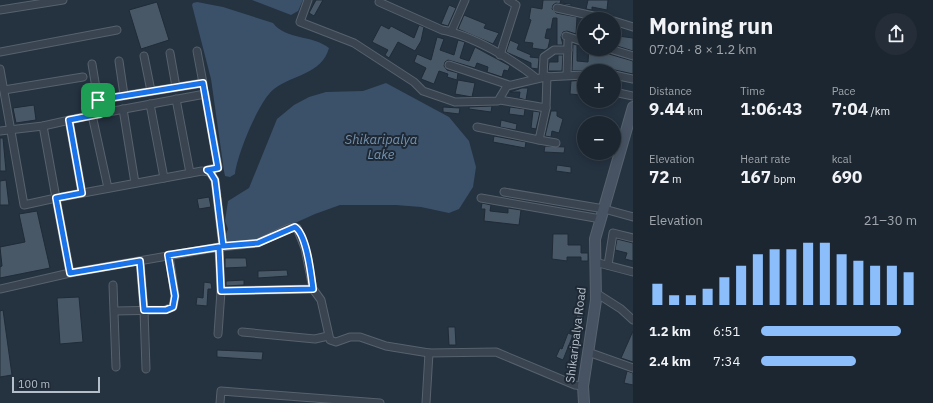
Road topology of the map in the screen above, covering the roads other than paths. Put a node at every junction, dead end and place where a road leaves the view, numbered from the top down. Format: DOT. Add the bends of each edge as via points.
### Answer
graph roads {
  1 [pos="63,0"];
  2 [pos="308,0"];
  3 [pos="465,0"];
  4 [pos="508,0"];
  5 [pos="379,2"];
  6 [pos="557,8"];
  7 [pos="0,10"];
  8 [pos="577,12"];
  9 [pos="621,23"];
  10 [pos="633,27"];
  11 [pos="116,30"];
  12 [pos="451,32"];
  13 [pos="577,41"];
  14 [pos="198,50"];
  15 [pos="568,50"];
  16 [pos="0,52"];
  17 [pos="621,52"];
  18 [pos="170,53"];
  19 [pos="500,55"];
  20 [pos="144,56"];
  21 [pos="633,56"];
  22 [pos="119,61"];
  23 [pos="92,64"];
  24 [pos="449,65"];
  25 [pos="0,69"];
  26 [pos="567,75"];
  27 [pos="577,75"];
  28 [pos="621,76"];
  29 [pos="83,77"];
  30 [pos="542,77"];
  31 [pos="633,79"];
  32 [pos="203,83"];
  33 [pos="509,85"];
  34 [pos="176,87"];
  35 [pos="4,90"];
  36 [pos="151,91"];
  37 [pos="621,93"];
  38 [pos="205,94"];
  39 [pos="124,95"];
  40 [pos="633,96"];
  41 [pos="176,99"];
  42 [pos="98,100"];
  43 [pos="500,100"];
  44 [pos="150,104"];
  45 [pos="633,107"];
  46 [pos="546,108"];
  47 [pos="123,109"];
  48 [pos="96,115"];
  49 [pos="69,120"];
  50 [pos="43,126"];
  51 [pos="477,127"];
  52 [pos="11,129"];
  53 [pos="0,131"];
  54 [pos="539,140"];
  55 [pos="556,143"];
  56 [pos="207,170"];
  57 [pos="190,173"];
  58 [pos="164,178"];
  59 [pos="135,183"];
  60 [pos="108,188"];
  61 [pos="504,192"];
  62 [pos="82,193"];
  63 [pos="56,198"];
  64 [pos="481,198"];
  65 [pos="602,214"];
  66 [pos="633,218"];
  67 [pos="633,238"];
  68 [pos="221,247"];
  69 [pos="595,250"];
  70 [pos="610,253"];
  71 [pos="168,255"];
  72 [pos="140,261"];
  73 [pos="595,262"];
  74 [pos="608,265"];
  75 [pos="633,272"];
  76 [pos="70,273"];
  77 [pos="113,285"];
  78 [pos="0,289"];
  79 [pos="313,289"];
  80 [pos="221,291"];
  81 [pos="596,293"];
  82 [pos="144,310"];
  83 [pos="115,311"];
  84 [pos="633,320"];
  85 [pos="242,332"];
  86 [pos="218,334"];
  87 [pos="328,336"];
  88 [pos="588,352"];
  89 [pos="429,353"];
  90 [pos="116,367"];
  91 [pos="633,368"];
  92 [pos="146,369"];
  93 [pos="583,386"];
  94 [pos="220,403"];
  95 [pos="380,403"];
  96 [pos="426,403"];
  97 [pos="584,403"];
  1 -- 7 [label="street"];
  2 -- 43 [label="street" via="300,22 354,43 414,82 423,91 454,102"];
  3 -- 12 [label="street"];
  4 -- 19 [label="street" via="516,5"];
  5 -- 12 [label="street" via="409,17"];
  6 -- 8 [label="street"];
  9 -- 10 [label="street"];
  11 -- 16 [label="street"];
  12 -- 19 [label="street"];
  13 -- 15 [label="street" via="567,39"];
  14 -- 32 [label="street"];
  15 -- 26 [label="street"];
  15 -- 30 [label="street" via="554,50 544,57"];
  17 -- 21 [label="street"];
  18 -- 34 [label="street"];
  19 -- 30 [label="street"];
  20 -- 36 [label="street"];
  22 -- 39 [label="street"];
  23 -- 42 [label="street"];
  24 -- 33 [label="street"];
  25 -- 35 [label="street"];
  26 -- 27 [label="street"];
  26 -- 30 [label="street"];
  28 -- 31 [label="street"];
  29 -- 35 [label="street"];
  30 -- 33 [label="street"];
  30 -- 46 [label="street"];
  32 -- 34 [label="street"];
  32 -- 38 [label="street"];
  33 -- 43 [label="street"];
  34 -- 36 [label="street"];
  35 -- 52 [label="street"];
  36 -- 39 [label="street"];
  37 -- 40 [label="street"];
  38 -- 41 [label="street"];
  38 -- 56 [label="street" via="218,168"];
  39 -- 42 [label="street"];
  41 -- 44 [label="street"];
  41 -- 57 [label="street"];
  42 -- 48 [label="street"];
  43 -- 46 [label="street"];
  44 -- 47 [label="street"];
  44 -- 58 [label="street"];
  45 -- 65 [label="street, Shikaripalya Road"];
  46 -- 54 [label="street"];
  47 -- 48 [label="street"];
  47 -- 59 [label="street"];
  48 -- 49 [label="street"];
  48 -- 60 [label="street"];
  49 -- 50 [label="street"];
  49 -- 62 [label="street"];
  50 -- 52 [label="street"];
  50 -- 63 [label="street"];
  51 -- 54 [label="street"];
  52 -- 53 [label="street"];
  52 -- 63 [label="street" via="24,205"];
  54 -- 55 [label="street"];
  56 -- 57 [label="street"];
  56 -- 68 [label="street" via="215,180"];
  57 -- 58 [label="street"];
  58 -- 59 [label="street"];
  59 -- 60 [label="street"];
  60 -- 62 [label="street"];
  61 -- 65 [label="street"];
  62 -- 63 [label="street"];
  63 -- 76 [label="street"];
  64 -- 65 [label="street"];
  65 -- 66 [label="street"];
  65 -- 69 [label="street, Shikaripalya Road" via="595,239"];
  67 -- 70 [label="street" via="613,232"];
  68 -- 71 [label="street"];
  68 -- 79 [label="street" via="258,243 295,227 305,248"];
  68 -- 80 [label="street"];
  69 -- 70 [label="street"];
  69 -- 73 [label="street, Shikaripalya Road"];
  70 -- 74 [label="street"];
  71 -- 72 [label="street"];
  71 -- 82 [label="street" via="175,296 173,307 166,310"];
  72 -- 76 [label="street"];
  72 -- 82 [label="street"];
  73 -- 74 [label="street"];
  73 -- 81 [label="street, Shikaripalya Road"];
  74 -- 75 [label="street"];
  76 -- 78 [label="street"];
  77 -- 83 [label="street"];
  79 -- 80 [label="street"];
  79 -- 87 [label="street" via="321,300"];
  80 -- 86 [label="street"];
  81 -- 84 [label="street"];
  81 -- 88 [label="street, Shikaripalya Road"];
  82 -- 83 [label="street"];
  82 -- 92 [label="street"];
  83 -- 90 [label="street"];
  85 -- 87 [label="street" via="315,339"];
  87 -- 89 [label="street" via="332,342 360,337 386,346"];
  88 -- 91 [label="street"];
  88 -- 93 [label="street, Shikaripalya Road"];
  89 -- 93 [label="street" via="496,352"];
  89 -- 96 [label="street"];
  93 -- 97 [label="street, Shikaripalya Road"];
  94 -- 95 [label="street" via="221,391"];
}
